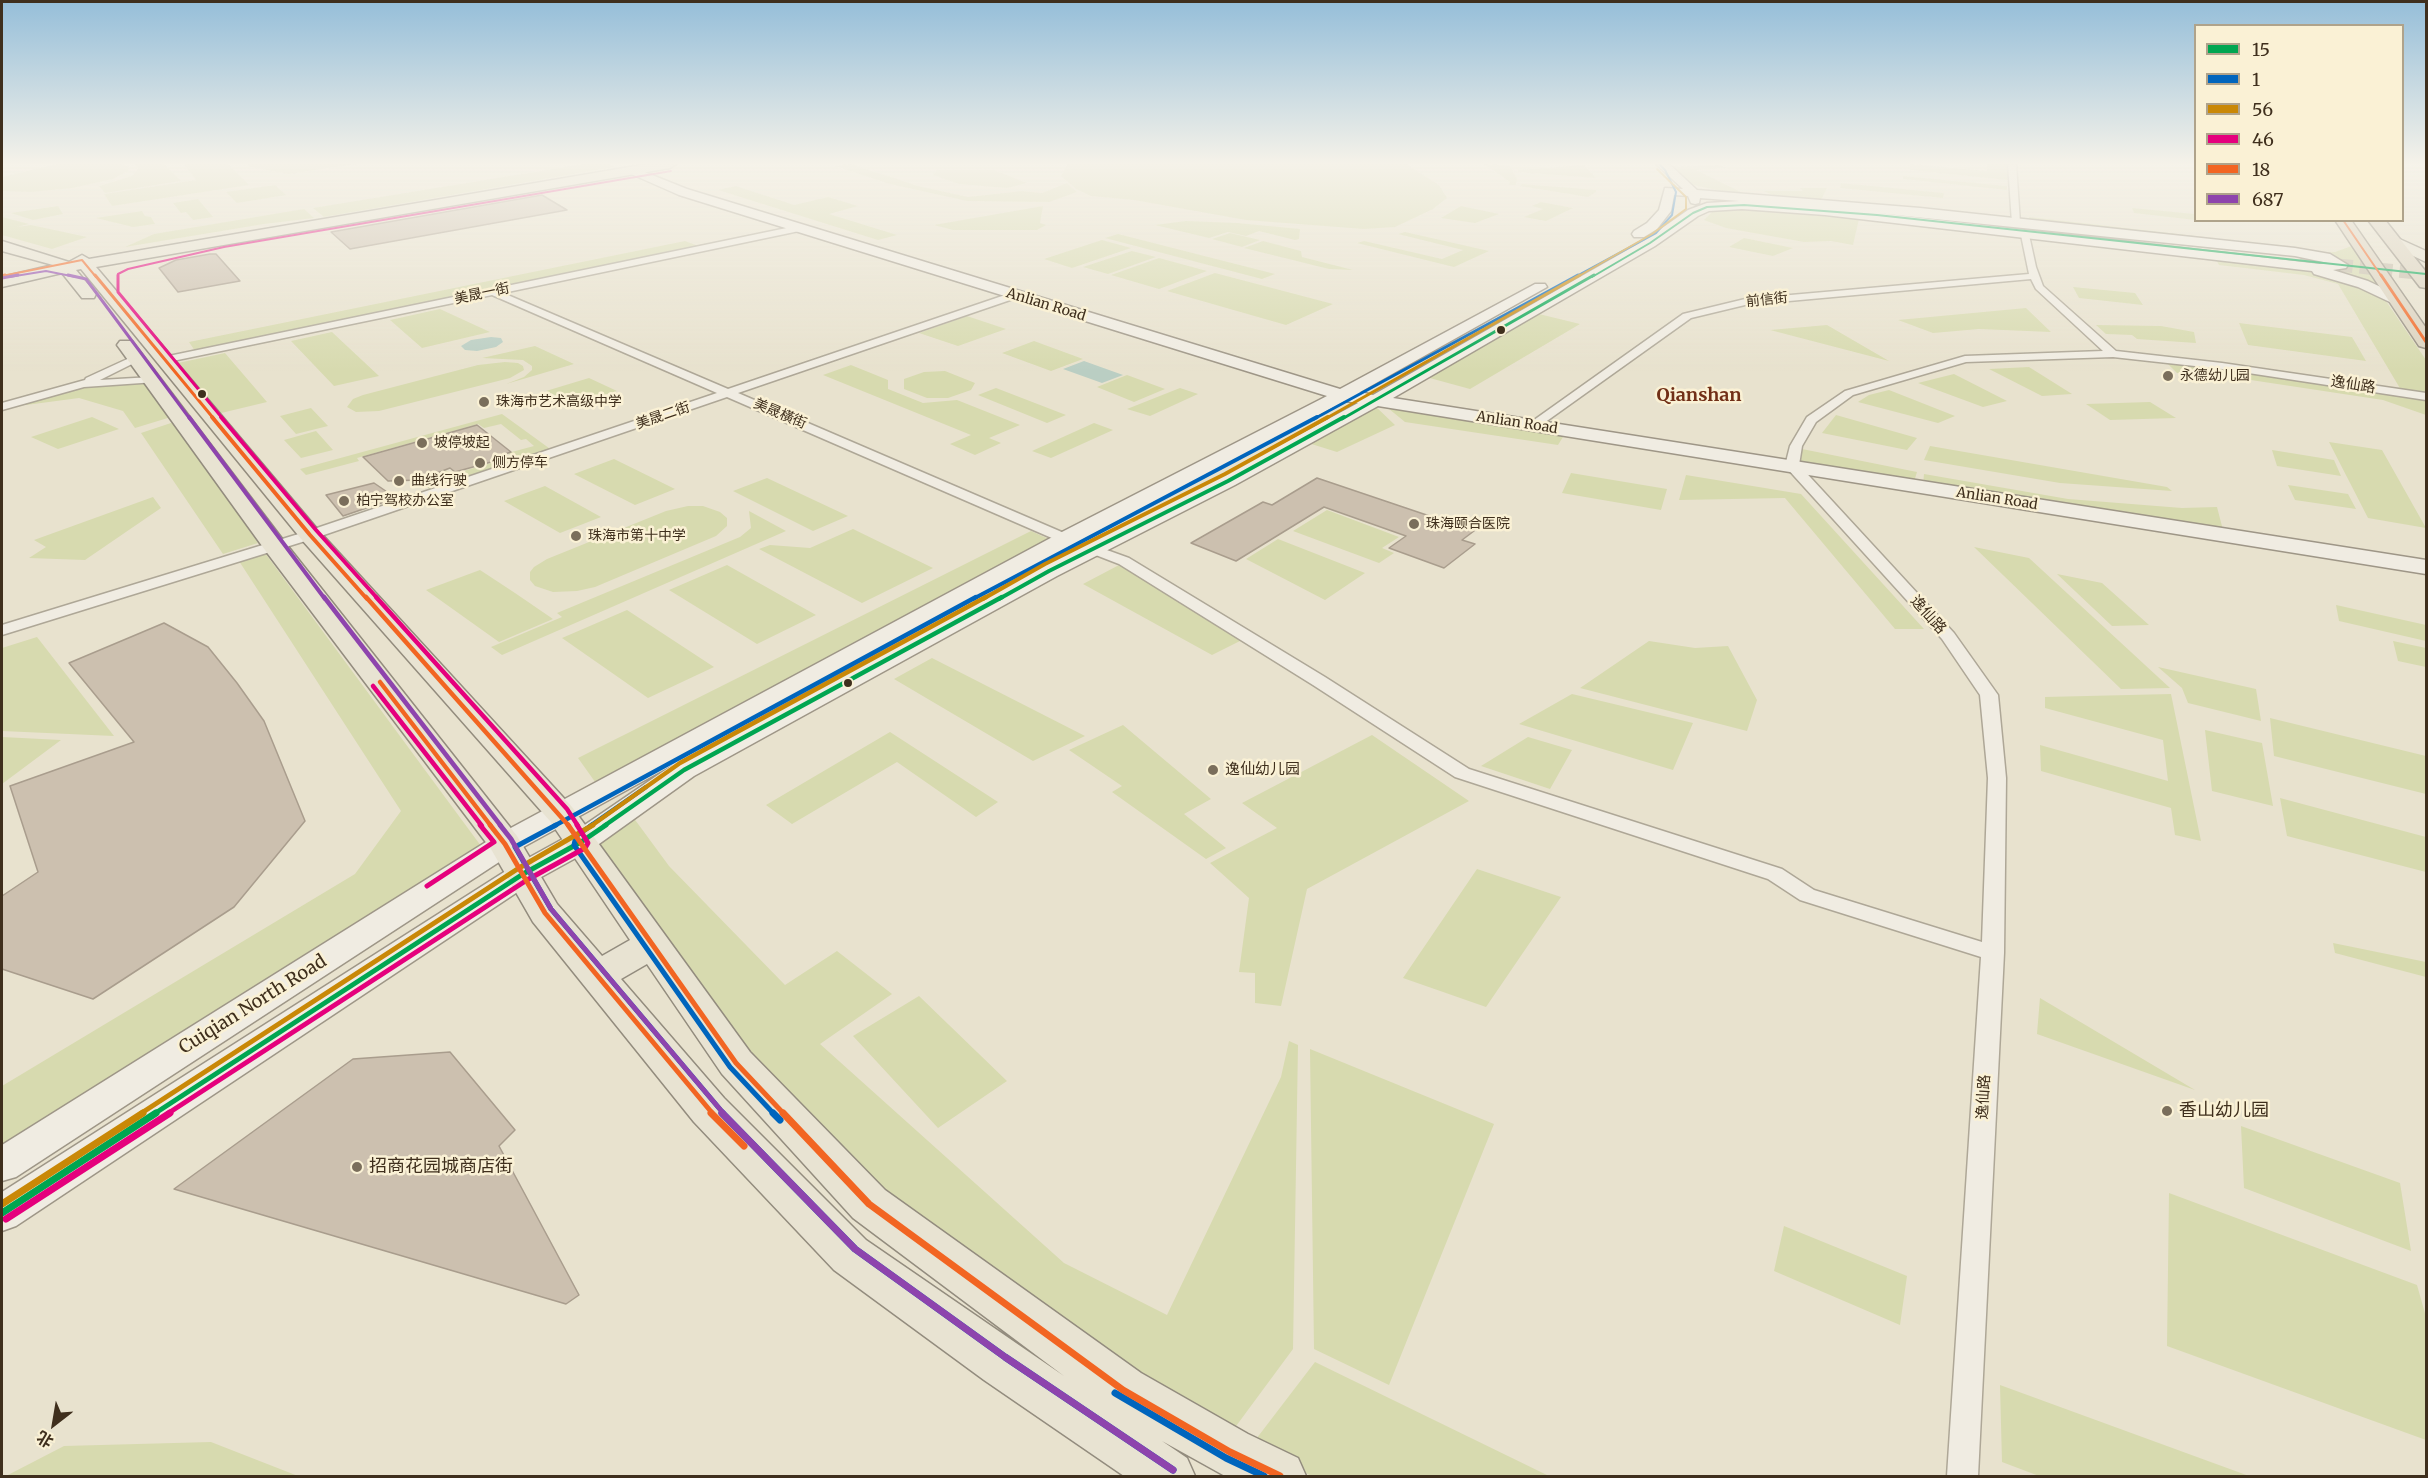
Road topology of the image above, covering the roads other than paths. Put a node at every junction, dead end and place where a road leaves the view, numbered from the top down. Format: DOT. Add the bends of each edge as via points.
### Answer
graph roads {
  1 [pos="219,233"];
  2 [pos="242,233"];
  3 [pos="263,233"];
  4 [pos="777,233"];
  5 [pos="817,233"];
  6 [pos="1639,233"];
  7 [pos="1663,233"];
  8 [pos="2001,233"];
  9 [pos="2057,233"];
  10 [pos="2081,233"];
  11 [pos="2105,233"];
  12 [pos="2352,233"];
  13 [pos="2386,233"];
  14 [pos="2025,236"];
  15 [pos="2,237"];
  16 [pos="223,240"];
  17 [pos="2358,242"];
  18 [pos="2393,242"];
  19 [pos="2,246"];
  20 [pos="44,249"];
  21 [pos="2,254"];
  22 [pos="2299,257"];
  23 [pos="2427,257"];
  24 [pos="74,263"];
  25 [pos="2276,263"];
  26 [pos="2,274"];
  27 [pos="2036,276"];
  28 [pos="2427,282"];
  29 [pos="2,284"];
  30 [pos="80,284"];
  31 [pos="493,292"];
  32 [pos="111,295"];
  33 [pos="1015,295"];
  34 [pos="2397,300"];
  35 [pos="2427,342"];
  36 [pos="2113,354"];
  37 [pos="136,358"];
  38 [pos="158,370"];
  39 [pos="83,384"];
  40 [pos="731,393"];
  41 [pos="1342,395"];
  42 [pos="2427,397"];
  43 [pos="1374,400"];
  44 [pos="2,407"];
  45 [pos="1533,425"];
  46 [pos="1792,466"];
  47 [pos="310,535"];
  48 [pos="1066,539"];
  49 [pos="274,545"];
  50 [pos="1093,549"];
  51 [pos="2427,567"];
  52 [pos="2,630"];
  53 [pos="571,828"];
  54 [pos="514,859"];
  55 [pos="653,944"];
  56 [pos="1993,953"];
  57 [pos="597,975"];
  58 [pos="2,1165"];
  59 [pos="2,1213"];
  60 [pos="1169,1476"];
  61 [pos="1280,1476"];
  62 [pos="1962,1476"];
  1 -- 20 [label="main road" via="129,248"];
  2 -- 24 [label="main road"];
  3 -- 16 [label="main road"];
  4 -- 31 [label="street, 美晟一街"];
  5 -- 33 [label="main road, Anlian Road"];
  6 -- 41 [label="main road"];
  7 -- 43 [label="main road, Cuiqian North Road" via="1573,289"];
  8 -- 14 [label="main road"];
  9 -- 22 [label="main road"];
  10 -- 22 [label="main road"];
  11 -- 22 [label="main road"];
  12 -- 17 [label="highway"];
  13 -- 18 [label="highway"];
  14 -- 25 [label="main road"];
  14 -- 27 [label="street"];
  15 -- 20 [label="main road"];
  16 -- 24 [label="main road"];
  16 -- 32 [label="main road" via="113,268"];
  17 -- 22 [label="main road"];
  17 -- 34 [label="highway"];
  18 -- 23 [label="main road"];
  18 -- 28 [label="highway"];
  19 -- 24 [label="main road"];
  20 -- 24 [label="main road"];
  21 -- 26 [label="main road" via="21,261"];
  22 -- 25 [label="main road" via="2330,258 2341,265 2326,268"];
  24 -- 26 [label="main road"];
  24 -- 29 [label="main road"];
  24 -- 30 [label="main road"];
  24 -- 32 [label="main road"];
  25 -- 34 [label="main road" via="2339,276"];
  27 -- 36 [label="street" via="2039,287"];
  27 -- 45 [label="street, 前信街" via="1745,302 1687,316"];
  29 -- 30 [label="main road" via="46,278"];
  30 -- 37 [label="main road"];
  31 -- 38 [label="street, 美晟一街"];
  31 -- 40 [label="street, 美晟橫街"];
  32 -- 38 [label="main road"];
  33 -- 40 [label="street, 美晟二街"];
  33 -- 41 [label="main road, Anlian Road"];
  34 -- 35 [label="highway"];
  36 -- 42 [label="street, 逸仙路" via="2223,366"];
  36 -- 46 [label="street, 逸仙路" via="1965,360 1849,393 1811,420 1796,446"];
  37 -- 38 [label="main road"];
  37 -- 39 [label="street"];
  38 -- 39 [label="street, 美晟一街"];
  38 -- 47 [label="main road"];
  38 -- 49 [label="main road"];
  39 -- 44 [label="street"];
  40 -- 47 [label="street, 美晟二街"];
  40 -- 48 [label="street, 美晟橫街"];
  41 -- 43 [label="main road, Anlian Road"];
  41 -- 48 [label="main road"];
  43 -- 45 [label="main road, Anlian Road"];
  43 -- 50 [label="main road, Cuiqian North Road" via="1228,481"];
  45 -- 46 [label="main road, Anlian Road"];
  46 -- 51 [label="main road, Anlian Road"];
  46 -- 56 [label="street, 逸仙路" via="1948,636 1989,695 1997,778"];
  47 -- 49 [label="street, 美晟二街"];
  47 -- 53 [label="main road"];
  48 -- 53 [label="main road"];
  49 -- 52 [label="street, 美晟二街"];
  49 -- 54 [label="main road"];
  50 -- 53 [label="main road, Cuiqian North Road"];
  50 -- 56 [label="street" via="1124,561 1462,773 1775,874 1806,894"];
  53 -- 54 [label="main road, Cuiqian North Road"];
  53 -- 55 [label="main road"];
  54 -- 57 [label="main road" via="545,913"];
  54 -- 58 [label="main road, Cuiqian North Road"];
  54 -- 59 [label="main road, Cuiqian North Road"];
  55 -- 57 [label="main road"];
  55 -- 61 [label="main road" via="736,1063 869,1204 1123,1390"];
  56 -- 62 [label="street, 逸仙路"];
  57 -- 60 [label="main road" via="709,1110 850,1255"];
}
